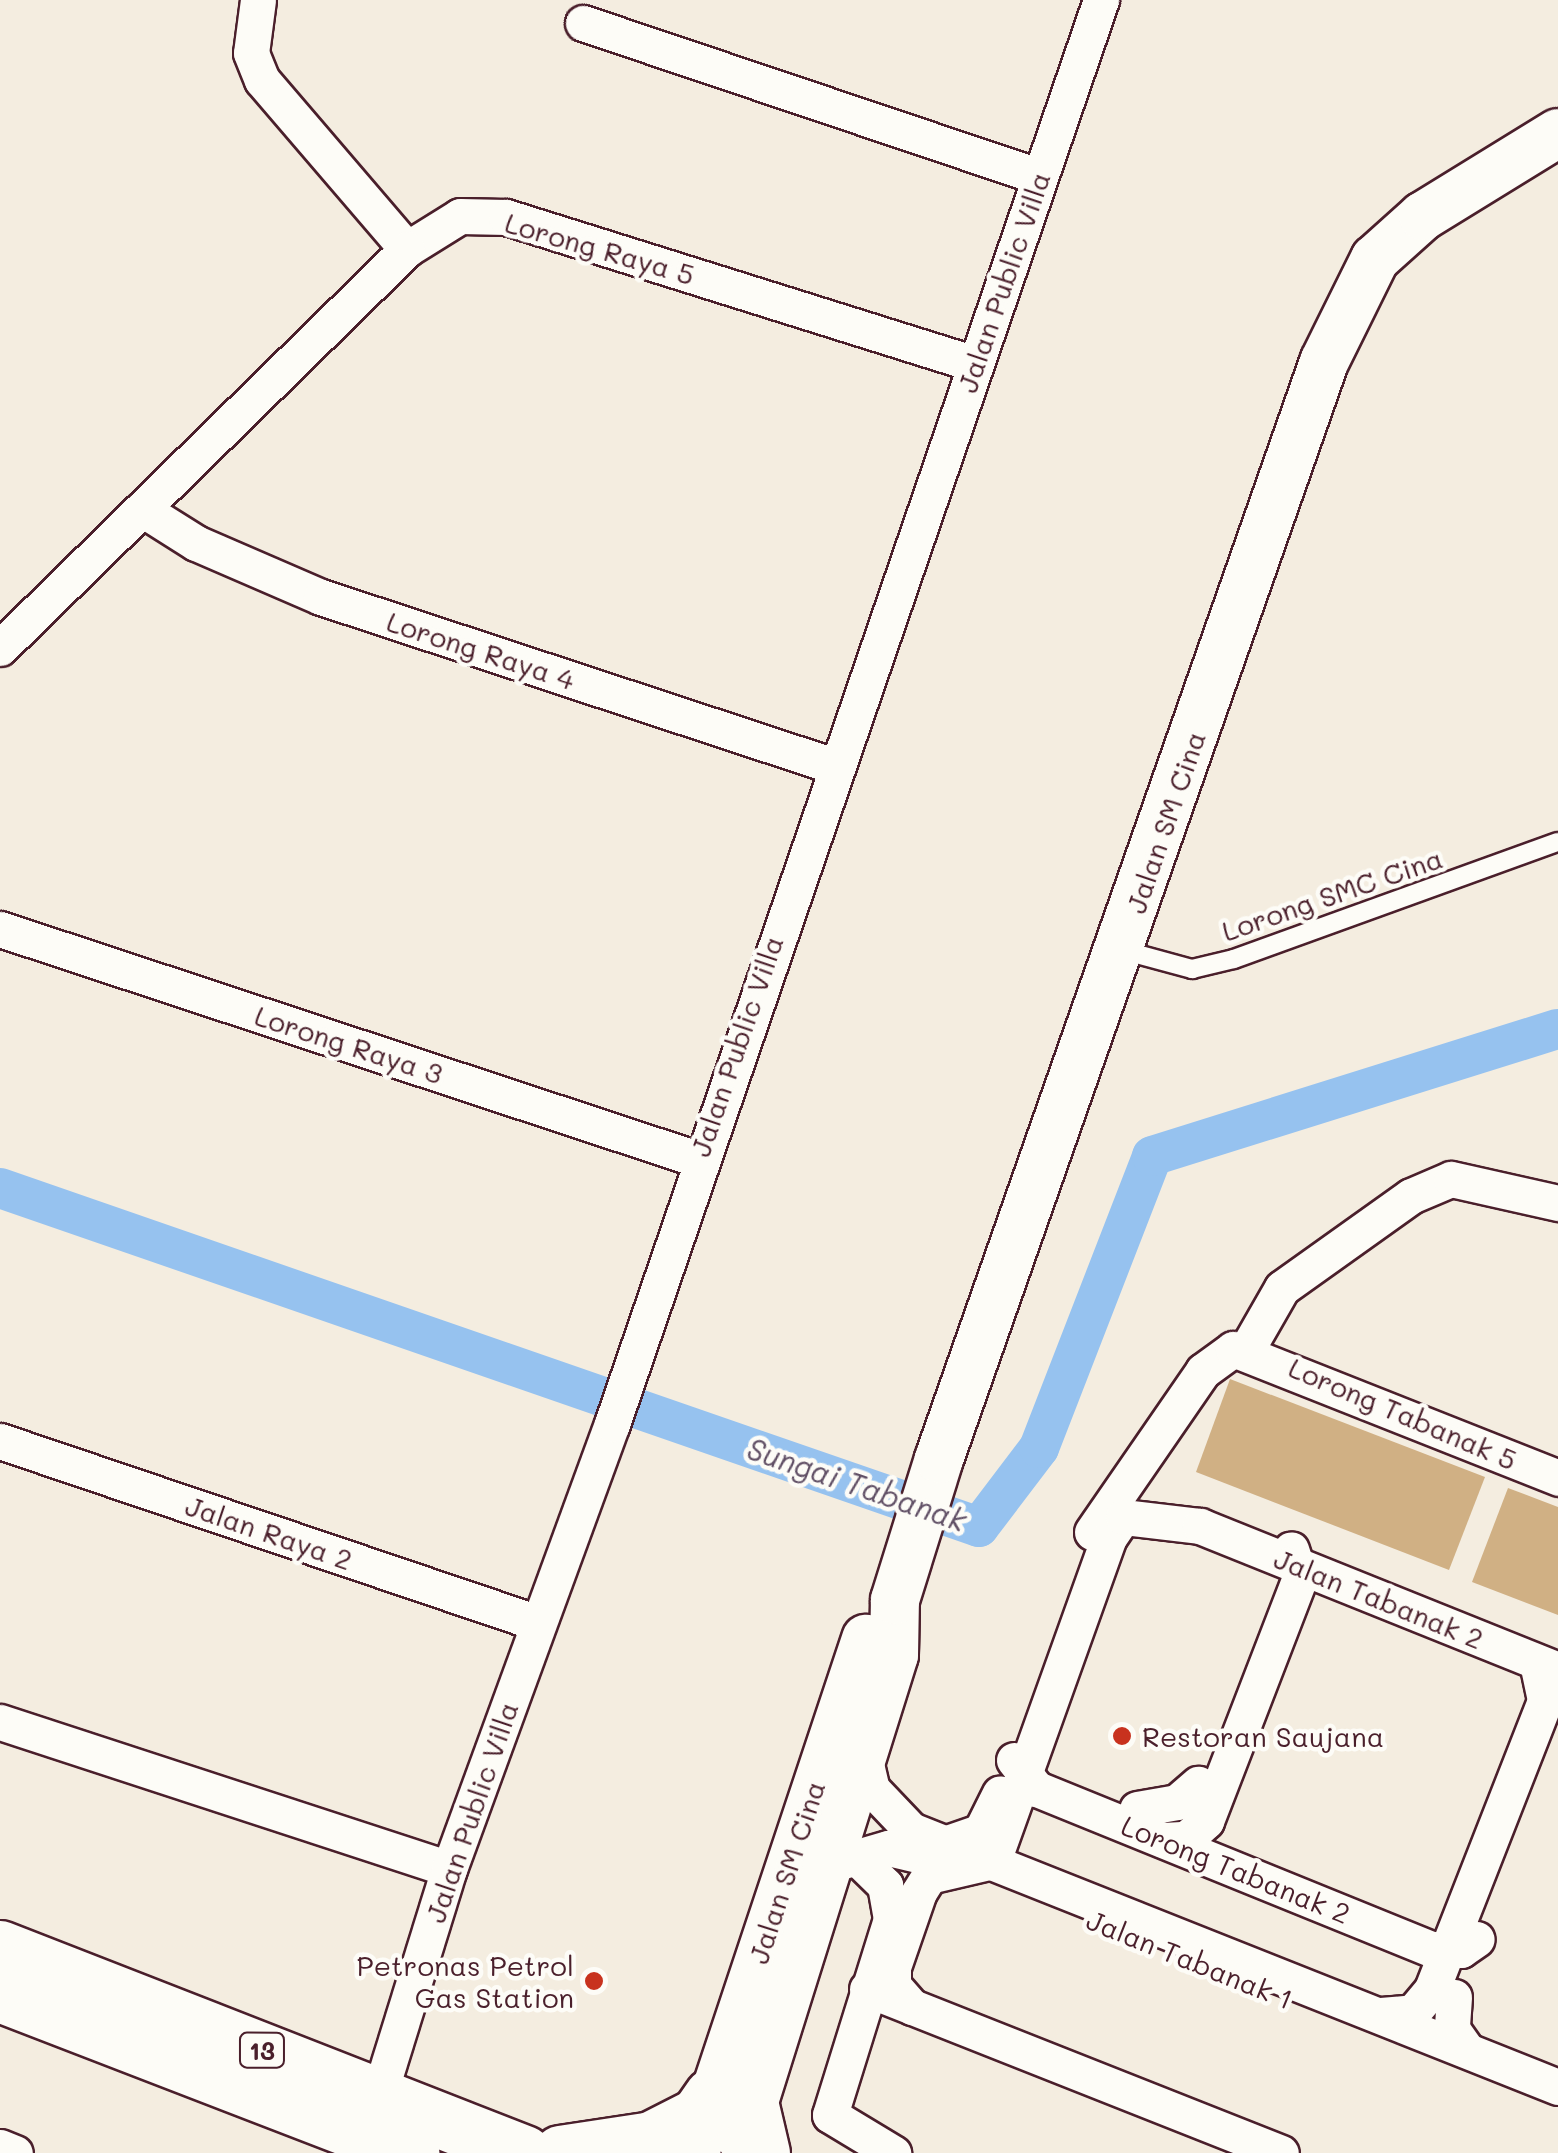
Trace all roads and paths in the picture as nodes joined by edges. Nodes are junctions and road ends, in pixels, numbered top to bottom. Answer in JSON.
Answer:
{"nodes":[{"id":1,"x":258,"y":0,"type":"edge"},
{"id":2,"x":1101,"y":0,"type":"edge"},
{"id":3,"x":583,"y":23,"type":"dead end"},
{"id":4,"x":1558,"y":133,"type":"edge"},
{"id":5,"x":1038,"y":176,"type":"junction"},
{"id":6,"x":406,"y":249,"type":"junction"},
{"id":7,"x":976,"y":364,"type":"junction"},
{"id":8,"x":142,"y":509,"type":"junction"},
{"id":9,"x":0,"y":648,"type":"edge"},
{"id":10,"x":832,"y":766,"type":"junction"},
{"id":11,"x":1558,"y":842,"type":"edge"},
{"id":12,"x":0,"y":929,"type":"edge"},
{"id":13,"x":1121,"y":950,"type":"junction"},
{"id":14,"x":698,"y":1159,"type":"junction"},
{"id":15,"x":1558,"y":1203,"type":"edge"},
{"id":16,"x":1247,"y":1349,"type":"junction"},
{"id":17,"x":0,"y":1441,"type":"edge"},
{"id":18,"x":1558,"y":1478,"type":"edge"},
{"id":19,"x":1115,"y":1498,"type":"junction"},
{"id":20,"x":1202,"y":1518,"type":"junction"},
{"id":21,"x":1292,"y":1555,"type":"junction"},
{"id":22,"x":900,"y":1583,"type":"junction"},
{"id":23,"x":1362,"y":1592,"type":"junction"},
{"id":24,"x":1275,"y":1610,"type":"junction"},
{"id":25,"x":538,"y":1623,"type":"junction"},
{"id":26,"x":1551,"y":1683,"type":"edge"},
{"id":27,"x":0,"y":1722,"type":"edge"},
{"id":28,"x":1039,"y":1732,"type":"junction"},
{"id":29,"x":863,"y":1750,"type":"junction"},
{"id":30,"x":1015,"y":1783,"type":"junction"},
{"id":31,"x":1068,"y":1790,"type":"junction"},
{"id":32,"x":1198,"y":1826,"type":"junction"},
{"id":33,"x":839,"y":1860,"type":"junction"},
{"id":34,"x":982,"y":1861,"type":"junction"},
{"id":35,"x":448,"y":1868,"type":"junction"},
{"id":36,"x":1465,"y":1905,"type":"junction"},
{"id":37,"x":1411,"y":1931,"type":"junction"},
{"id":38,"x":0,"y":1948,"type":"edge"},
{"id":39,"x":1454,"y":1963,"type":"junction"},
{"id":40,"x":866,"y":1989,"type":"junction"},
{"id":41,"x":0,"y":1994,"type":"edge"},
{"id":42,"x":912,"y":2007,"type":"junction"},
{"id":43,"x":1382,"y":2016,"type":"junction"},
{"id":44,"x":1430,"y":2045,"type":"junction"},
{"id":45,"x":380,"y":2096,"type":"junction"},
{"id":46,"x":1556,"y":2096,"type":"edge"},
{"id":47,"x":741,"y":2127,"type":"edge"},
{"id":48,"x":0,"y":2147,"type":"edge"},
{"id":49,"x":15,"y":2153,"type":"edge"},
{"id":50,"x":411,"y":2153,"type":"edge"},
{"id":51,"x":524,"y":2153,"type":"edge"},
{"id":52,"x":560,"y":2153,"type":"edge"},
{"id":53,"x":695,"y":2153,"type":"edge"},
{"id":54,"x":893,"y":2153,"type":"edge"},
{"id":55,"x":1281,"y":2153,"type":"edge"}],
"edges":[{"from":1,"to":6,"type":"street"},
{"from":2,"to":5,"type":"street","name":"Jalan Public Villa"},
{"from":3,"to":5,"type":"street"},
{"from":4,"to":13,"type":"street","name":"Jalan SM Cina"},
{"from":5,"to":7,"type":"street","name":"Jalan Public Villa"},
{"from":6,"to":7,"type":"street","name":"Lorong Raya 5"},
{"from":6,"to":8,"type":"street"},
{"from":7,"to":10,"type":"street","name":"Jalan Public Villa"},
{"from":8,"to":9,"type":"street"},
{"from":8,"to":10,"type":"street","name":"Lorong Raya 4"},
{"from":10,"to":14,"type":"street","name":"Jalan Public Villa"},
{"from":11,"to":13,"type":"lane","name":"Lorong SMC Cina"},
{"from":12,"to":14,"type":"street","name":"Lorong Raya 3"},
{"from":13,"to":22,"type":"street","name":"Jalan SM Cina"},
{"from":14,"to":25,"type":"street","name":"Jalan Public Villa"},
{"from":15,"to":16,"type":"street"},
{"from":16,"to":18,"type":"street","name":"Lorong Tabanak 5"},
{"from":16,"to":19,"type":"street"},
{"from":17,"to":25,"type":"street","name":"Jalan Raya 2"},
{"from":19,"to":20,"type":"street"},
{"from":19,"to":30,"type":"street"},
{"from":20,"to":21,"type":"street","name":"Jalan Tabanak 2"},
{"from":20,"to":28,"type":"street"},
{"from":21,"to":23,"type":"street","name":"Jalan Tabanak 2"},
{"from":21,"to":24,"type":"street"},
{"from":21,"to":26,"type":"street","name":"Jalan Tabanak 2"},
{"from":22,"to":29,"type":"street","name":"Jalan SM Cina"},
{"from":22,"to":47,"type":"street","name":"Jalan SM Cina"},
{"from":23,"to":24,"type":"street"},
{"from":23,"to":26,"type":"street","name":"Jalan Tabanak 2"},
{"from":24,"to":32,"type":"street"},
{"from":25,"to":35,"type":"street","name":"Jalan Public Villa"},
{"from":26,"to":36,"type":"street"},
{"from":26,"to":39,"type":"street"},
{"from":27,"to":35,"type":"street"},
{"from":28,"to":30,"type":"street"},
{"from":28,"to":31,"type":"street"},
{"from":29,"to":33,"type":"street","name":"Jalan SM Cina"},
{"from":29,"to":34,"type":"street"},
{"from":30,"to":31,"type":"street"},
{"from":30,"to":34,"type":"street"},
{"from":30,"to":34,"type":"street"},
{"from":31,"to":32,"type":"street","name":"Lorong Tabanak 2"},
{"from":31,"to":32,"type":"street","name":"Lorong Tabanak 2"},
{"from":32,"to":37,"type":"street","name":"Lorong Tabanak 2"},
{"from":33,"to":34,"type":"street","name":"Jalan Tabanak 1"},
{"from":33,"to":40,"type":"street"},
{"from":33,"to":47,"type":"street","name":"Jalan SM Cina"},
{"from":34,"to":42,"type":"street"},
{"from":34,"to":43,"type":"street","name":"Jalan Tabanak 1"},
{"from":34,"to":44,"type":"street","name":"Jalan Tabanak 1"},
{"from":35,"to":45,"type":"street","name":"Jalan Public Villa"},
{"from":36,"to":37,"type":"street"},
{"from":36,"to":39,"type":"street"},
{"from":37,"to":39,"type":"street","name":"Lorong Tabanak 2"},
{"from":37,"to":39,"type":"street"},
{"from":38,"to":45,"type":"highway","number":"13"},
{"from":39,"to":43,"type":"street"},
{"from":39,"to":44,"type":"street"},
{"from":39,"to":44,"type":"street"},
{"from":40,"to":42,"type":"street"},
{"from":40,"to":54,"type":"street"},
{"from":41,"to":50,"type":"highway","number":"13"},
{"from":42,"to":55,"type":"street"},
{"from":43,"to":44,"type":"street","name":"Jalan Tabanak 1"},
{"from":44,"to":46,"type":"street","name":"Jalan Tabanak 1"},
{"from":45,"to":51,"type":"highway","number":"13"},
{"from":47,"to":52,"type":"highway"},
{"from":47,"to":53,"type":"street","name":"Jalan SM Cina"},
{"from":48,"to":49,"type":"street"}]}
